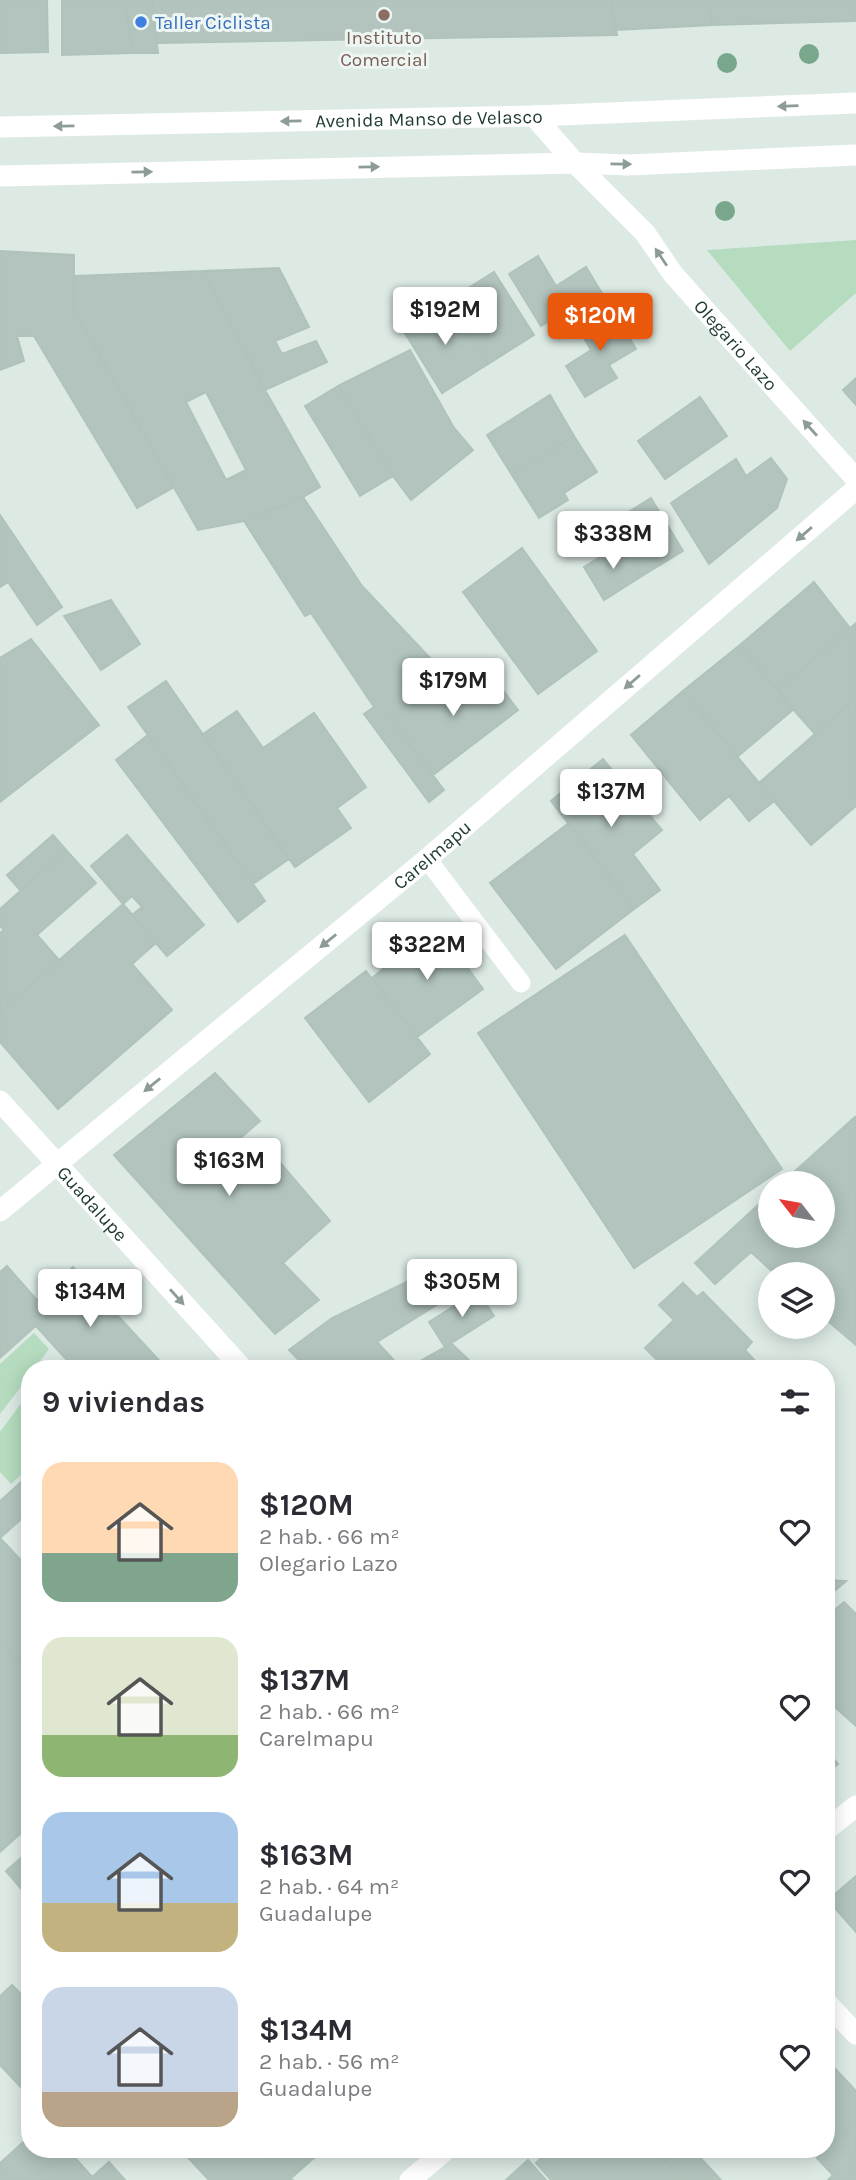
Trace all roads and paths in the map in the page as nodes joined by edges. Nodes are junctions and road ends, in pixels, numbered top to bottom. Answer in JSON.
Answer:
{"nodes":[{"id":1,"x":856,"y":103,"type":"edge"},
{"id":2,"x":534,"y":116,"type":"junction"},
{"id":3,"x":0,"y":127,"type":"edge"},
{"id":4,"x":856,"y":155,"type":"edge"},
{"id":5,"x":575,"y":163,"type":"junction"},
{"id":6,"x":0,"y":176,"type":"edge"},
{"id":7,"x":856,"y":479,"type":"edge"},
{"id":8,"x":856,"y":489,"type":"edge"},
{"id":9,"x":427,"y":859,"type":"junction"},
{"id":10,"x":521,"y":984,"type":"dead end"},
{"id":11,"x":0,"y":1101,"type":"edge"},
{"id":12,"x":56,"y":1164,"type":"junction"},
{"id":13,"x":0,"y":1211,"type":"edge"},
{"id":14,"x":235,"y":1360,"type":"edge"},
{"id":15,"x":856,"y":1806,"type":"edge"},
{"id":16,"x":835,"y":1823,"type":"edge"},
{"id":17,"x":835,"y":2012,"type":"edge"},
{"id":18,"x":856,"y":2034,"type":"edge"},
{"id":19,"x":421,"y":2158,"type":"edge"},
{"id":20,"x":410,"y":2180,"type":"edge"}],
"edges":[{"from":1,"to":2,"type":"street","name":"Avenida Manso de Velasco","one_way":true},
{"from":2,"to":3,"type":"street","name":"Avenida Manso de Velasco","one_way":true},
{"from":2,"to":5,"type":"street","name":"Olegario Lazo"},
{"from":5,"to":4,"type":"street","one_way":true},
{"from":6,"to":5,"type":"street","one_way":true},
{"from":7,"to":5,"type":"street","name":"Olegario Lazo","one_way":true},
{"from":8,"to":9,"type":"street","name":"Carelmapu","one_way":true},
{"from":9,"to":10,"type":"lane"},
{"from":9,"to":12,"type":"street","name":"Carelmapu","one_way":true},
{"from":11,"to":12,"type":"street","name":"Guadalupe"},
{"from":12,"to":13,"type":"street","name":"Carelmapu"},
{"from":12,"to":14,"type":"street","name":"Guadalupe","one_way":true},
{"from":15,"to":16,"type":"street"},
{"from":17,"to":18,"type":"street"},
{"from":19,"to":20,"type":"street"}]}
